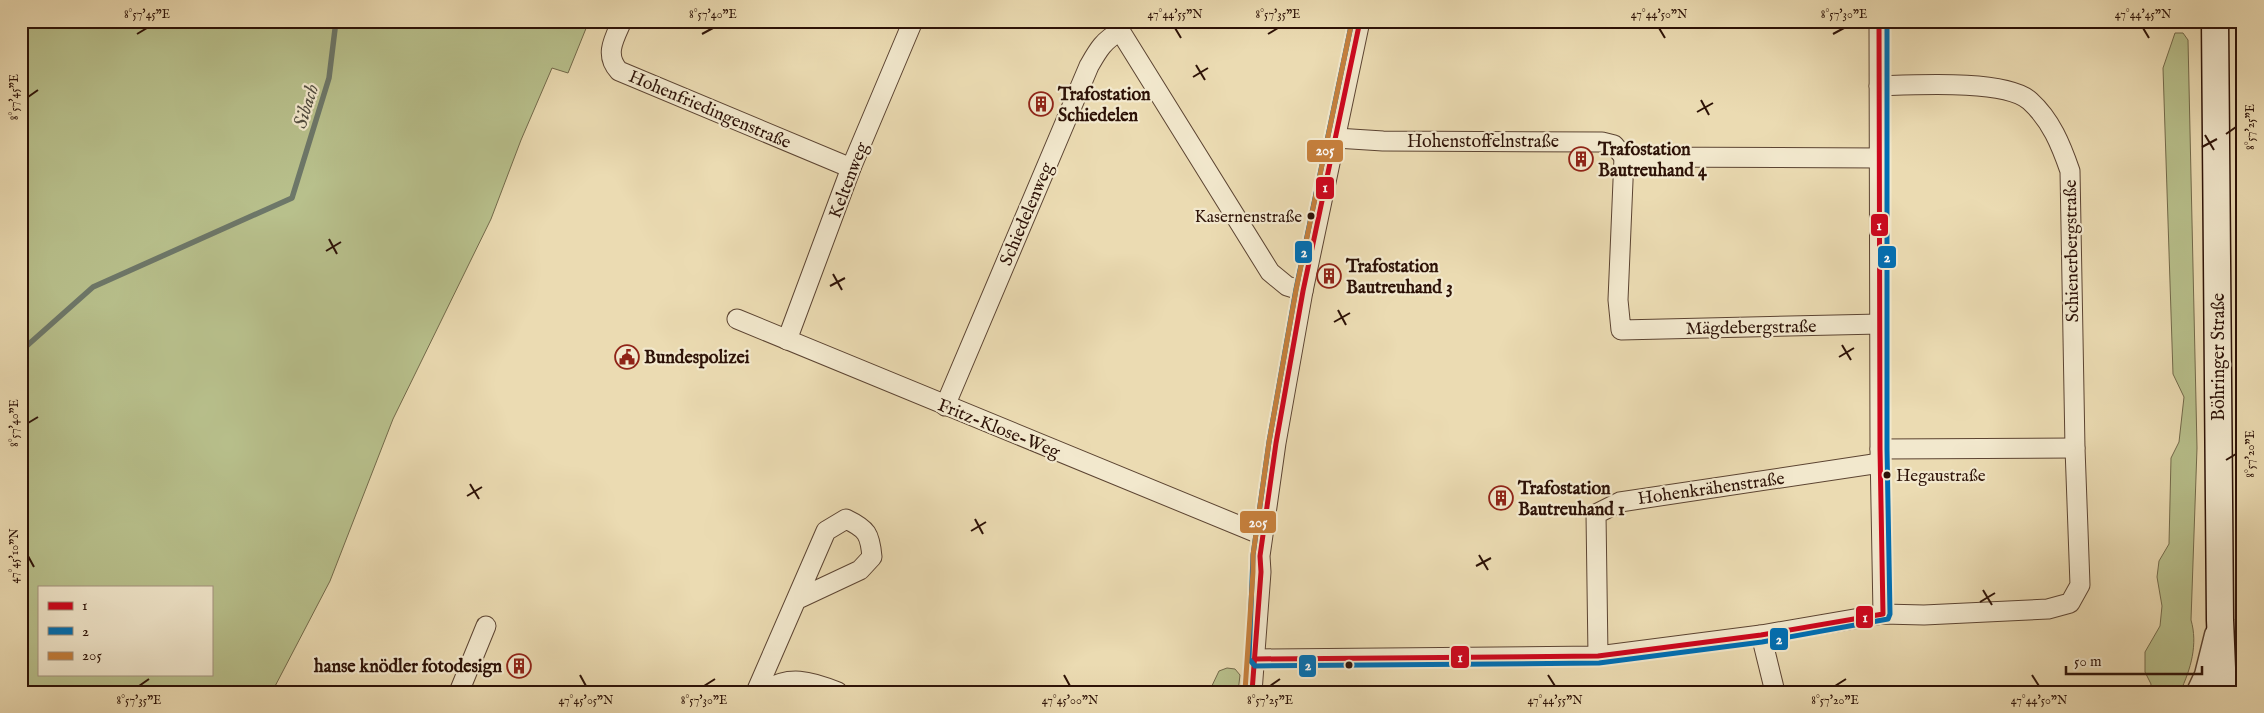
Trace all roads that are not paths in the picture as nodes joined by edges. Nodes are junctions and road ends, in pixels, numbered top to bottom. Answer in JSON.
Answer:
{"nodes":[{"id":1,"x":622,"y":21,"type":"edge"},
{"id":2,"x":913,"y":21,"type":"edge"},
{"id":3,"x":1360,"y":21,"type":"edge"},
{"id":4,"x":1879,"y":21,"type":"edge"},
{"id":5,"x":2215,"y":21,"type":"edge"},
{"id":6,"x":1117,"y":26,"type":"edge"},
{"id":7,"x":1879,"y":86,"type":"junction"},
{"id":8,"x":1336,"y":138,"type":"junction"},
{"id":9,"x":1624,"y":157,"type":"junction"},
{"id":10,"x":1880,"y":158,"type":"junction"},
{"id":11,"x":851,"y":168,"type":"junction"},
{"id":12,"x":1303,"y":291,"type":"junction"},
{"id":13,"x":737,"y":319,"type":"dead end"},
{"id":14,"x":1880,"y":324,"type":"junction"},
{"id":15,"x":787,"y":340,"type":"junction"},
{"id":16,"x":945,"y":406,"type":"junction"},
{"id":17,"x":2075,"y":448,"type":"junction"},
{"id":18,"x":1880,"y":456,"type":"junction"},
{"id":19,"x":1262,"y":535,"type":"junction"},
{"id":20,"x":796,"y":600,"type":"junction"},
{"id":21,"x":1883,"y":614,"type":"junction"},
{"id":22,"x":2220,"y":620,"type":"junction"},
{"id":23,"x":486,"y":626,"type":"dead end"},
{"id":24,"x":1761,"y":635,"type":"junction"},
{"id":25,"x":1598,"y":656,"type":"junction"},
{"id":26,"x":1256,"y":659,"type":"junction"},
{"id":27,"x":459,"y":692,"type":"edge"},
{"id":28,"x":756,"y":692,"type":"edge"},
{"id":29,"x":763,"y":692,"type":"edge"},
{"id":30,"x":838,"y":692,"type":"edge"},
{"id":31,"x":1252,"y":692,"type":"edge"},
{"id":32,"x":1775,"y":692,"type":"edge"},
{"id":33,"x":2198,"y":692,"type":"edge"},
{"id":34,"x":2223,"y":692,"type":"edge"}],
"edges":[{"from":1,"to":11,"type":"street","name":"Hohenfriedingenstraße"},
{"from":2,"to":11,"type":"street","name":"Keltenweg"},
{"from":3,"to":8,"type":"street"},
{"from":4,"to":7,"type":"street"},
{"from":5,"to":22,"type":"main road","name":"Böhringer Straße"},
{"from":6,"to":12,"type":"street"},
{"from":6,"to":16,"type":"street","name":"Schiedelenweg"},
{"from":7,"to":10,"type":"street"},
{"from":7,"to":17,"type":"street","name":"Schienerbergstraße"},
{"from":8,"to":9,"type":"street","name":"Hohenstoffelnstraße"},
{"from":8,"to":12,"type":"street"},
{"from":9,"to":10,"type":"street"},
{"from":9,"to":14,"type":"street","name":"Mägdebergstraße"},
{"from":10,"to":14,"type":"street"},
{"from":11,"to":15,"type":"street","name":"Keltenweg"},
{"from":12,"to":19,"type":"street"},
{"from":13,"to":15,"type":"street","name":"Fritz-Klose-Weg"},
{"from":14,"to":18,"type":"street"},
{"from":15,"to":16,"type":"street","name":"Fritz-Klose-Weg"},
{"from":16,"to":19,"type":"street","name":"Fritz-Klose-Weg"},
{"from":17,"to":18,"type":"street"},
{"from":17,"to":21,"type":"street","name":"Schienerbergstraße"},
{"from":18,"to":21,"type":"street"},
{"from":18,"to":25,"type":"street","name":"Hohenkrähenstraße"},
{"from":19,"to":26,"type":"street"},
{"from":20,"to":20,"type":"street"},
{"from":20,"to":28,"type":"street"},
{"from":21,"to":24,"type":"street"},
{"from":22,"to":33,"type":"street"},
{"from":22,"to":34,"type":"main road","name":"Böhringer Straße"},
{"from":23,"to":27,"type":"street"},
{"from":24,"to":25,"type":"street"},
{"from":24,"to":32,"type":"street"},
{"from":25,"to":26,"type":"street"},
{"from":26,"to":31,"type":"street"},
{"from":29,"to":30,"type":"street"}]}
